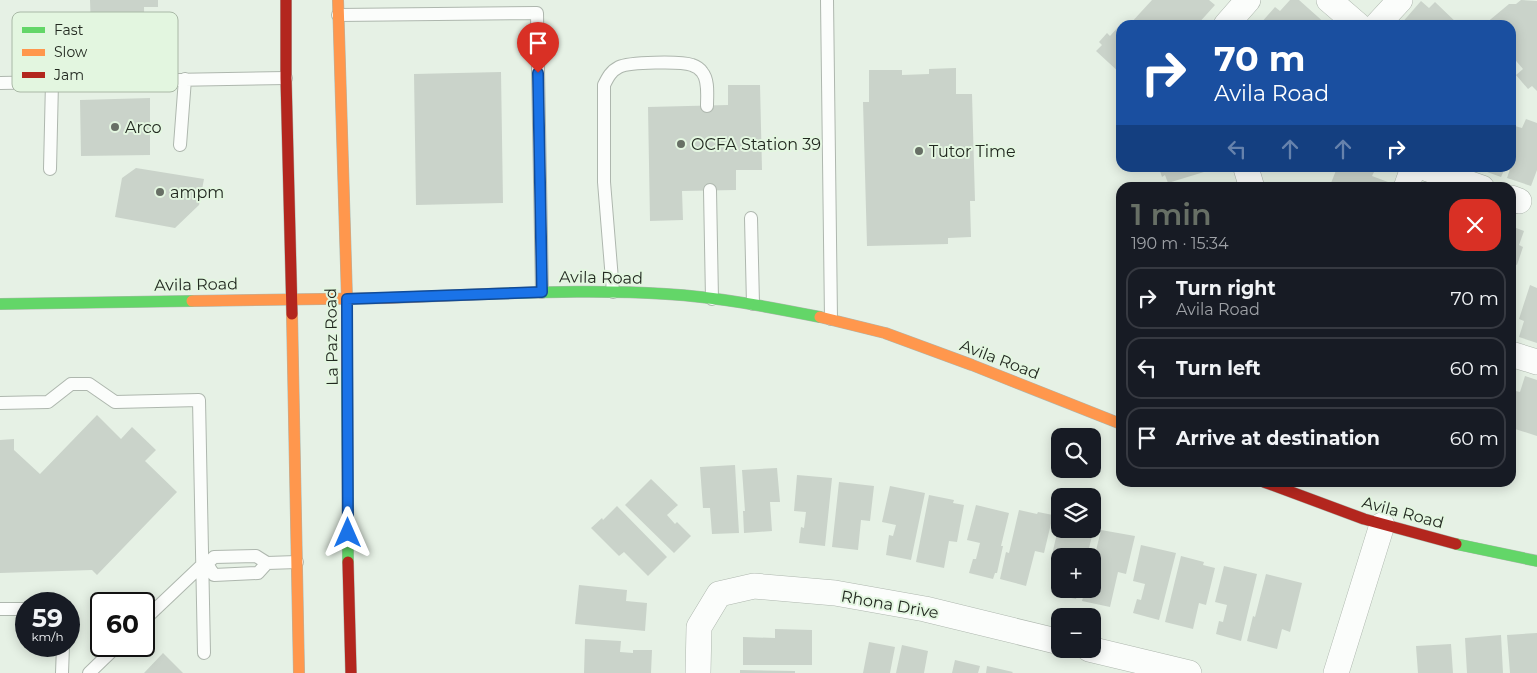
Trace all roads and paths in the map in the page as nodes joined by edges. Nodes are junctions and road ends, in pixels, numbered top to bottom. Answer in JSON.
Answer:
{"nodes":[{"id":1,"x":286,"y":0,"type":"edge"},
{"id":2,"x":338,"y":0,"type":"edge"},
{"id":3,"x":827,"y":0,"type":"edge"},
{"id":4,"x":1248,"y":0,"type":"edge"},
{"id":5,"x":1329,"y":0,"type":"edge"},
{"id":6,"x":1400,"y":0,"type":"edge"},
{"id":7,"x":338,"y":15,"type":"junction"},
{"id":8,"x":1230,"y":20,"type":"edge"},
{"id":9,"x":1352,"y":20,"type":"edge"},
{"id":10,"x":1382,"y":20,"type":"edge"},
{"id":11,"x":286,"y":78,"type":"junction"},
{"id":12,"x":178,"y":80,"type":"edge"},
{"id":13,"x":185,"y":80,"type":"junction"},
{"id":14,"x":52,"y":92,"type":"edge"},
{"id":15,"x":707,"y":106,"type":"dead end"},
{"id":16,"x":180,"y":144,"type":"dead end"},
{"id":17,"x":50,"y":169,"type":"dead end"},
{"id":18,"x":1435,"y":172,"type":"edge"},
{"id":19,"x":1461,"y":182,"type":"edge"},
{"id":20,"x":710,"y":190,"type":"dead end"},
{"id":21,"x":751,"y":218,"type":"dead end"},
{"id":22,"x":542,"y":292,"type":"junction"},
{"id":23,"x":613,"y":292,"type":"junction"},
{"id":24,"x":347,"y":299,"type":"junction"},
{"id":25,"x":712,"y":299,"type":"junction"},
{"id":26,"x":292,"y":300,"type":"junction"},
{"id":27,"x":0,"y":304,"type":"edge"},
{"id":28,"x":753,"y":304,"type":"junction"},
{"id":29,"x":831,"y":319,"type":"junction"},
{"id":30,"x":1516,"y":356,"type":"edge"},
{"id":31,"x":1537,"y":362,"type":"edge"},
{"id":32,"x":0,"y":403,"type":"edge"},
{"id":33,"x":1116,"y":422,"type":"edge"},
{"id":34,"x":1276,"y":487,"type":"edge"},
{"id":35,"x":1382,"y":525,"type":"junction"},
{"id":36,"x":1537,"y":561,"type":"edge"},
{"id":37,"x":297,"y":562,"type":"junction"},
{"id":38,"x":267,"y":563,"type":"junction"},
{"id":39,"x":205,"y":564,"type":"junction"},
{"id":40,"x":0,"y":609,"type":"edge"},
{"id":41,"x":15,"y":609,"type":"edge"},
{"id":42,"x":155,"y":610,"type":"edge"},
{"id":43,"x":1051,"y":640,"type":"edge"},
{"id":44,"x":1101,"y":652,"type":"edge"},
{"id":45,"x":204,"y":653,"type":"dead end"},
{"id":46,"x":62,"y":657,"type":"edge"},
{"id":47,"x":106,"y":657,"type":"edge"},
{"id":48,"x":62,"y":673,"type":"edge"},
{"id":49,"x":89,"y":673,"type":"edge"},
{"id":50,"x":299,"y":673,"type":"edge"},
{"id":51,"x":351,"y":673,"type":"edge"},
{"id":52,"x":698,"y":673,"type":"edge"},
{"id":53,"x":1189,"y":673,"type":"edge"},
{"id":54,"x":1336,"y":673,"type":"edge"}],
"edges":[{"from":1,"to":11,"type":"main road"},
{"from":2,"to":7,"type":"main road","name":"La Paz Road"},
{"from":3,"to":29,"type":"lane"},
{"from":4,"to":8,"type":"street"},
{"from":5,"to":9,"type":"street"},
{"from":6,"to":10,"type":"street"},
{"from":7,"to":22,"type":"lane"},
{"from":7,"to":24,"type":"main road","name":"La Paz Road"},
{"from":11,"to":13,"type":"lane"},
{"from":11,"to":26,"type":"main road"},
{"from":12,"to":13,"type":"lane"},
{"from":13,"to":16,"type":"lane"},
{"from":14,"to":17,"type":"lane"},
{"from":15,"to":23,"type":"lane"},
{"from":18,"to":19,"type":"street"},
{"from":20,"to":25,"type":"lane"},
{"from":21,"to":28,"type":"lane"},
{"from":22,"to":23,"type":"main road","name":"Avila Road"},
{"from":22,"to":24,"type":"main road","name":"Avila Road"},
{"from":23,"to":25,"type":"main road","name":"Avila Road"},
{"from":24,"to":26,"type":"main road","name":"Avila Road"},
{"from":24,"to":51,"type":"main road","name":"La Paz Road"},
{"from":25,"to":28,"type":"main road","name":"Avila Road"},
{"from":26,"to":27,"type":"main road","name":"Avila Road"},
{"from":26,"to":37,"type":"main road"},
{"from":28,"to":29,"type":"main road","name":"Avila Road"},
{"from":29,"to":33,"type":"main road","name":"Avila Road"},
{"from":30,"to":31,"type":"street"},
{"from":32,"to":39,"type":"lane"},
{"from":34,"to":35,"type":"main road","name":"Avila Road"},
{"from":35,"to":36,"type":"main road","name":"Avila Road"},
{"from":35,"to":54,"type":"street"},
{"from":37,"to":38,"type":"lane"},
{"from":37,"to":50,"type":"main road"},
{"from":38,"to":39,"type":"lane"},
{"from":38,"to":39,"type":"lane"},
{"from":39,"to":42,"type":"lane"},
{"from":39,"to":45,"type":"lane"},
{"from":40,"to":41,"type":"lane"},
{"from":43,"to":52,"type":"street","name":"Rhona Drive"},
{"from":44,"to":53,"type":"street"},
{"from":46,"to":48,"type":"lane"},
{"from":47,"to":49,"type":"lane"}]}
